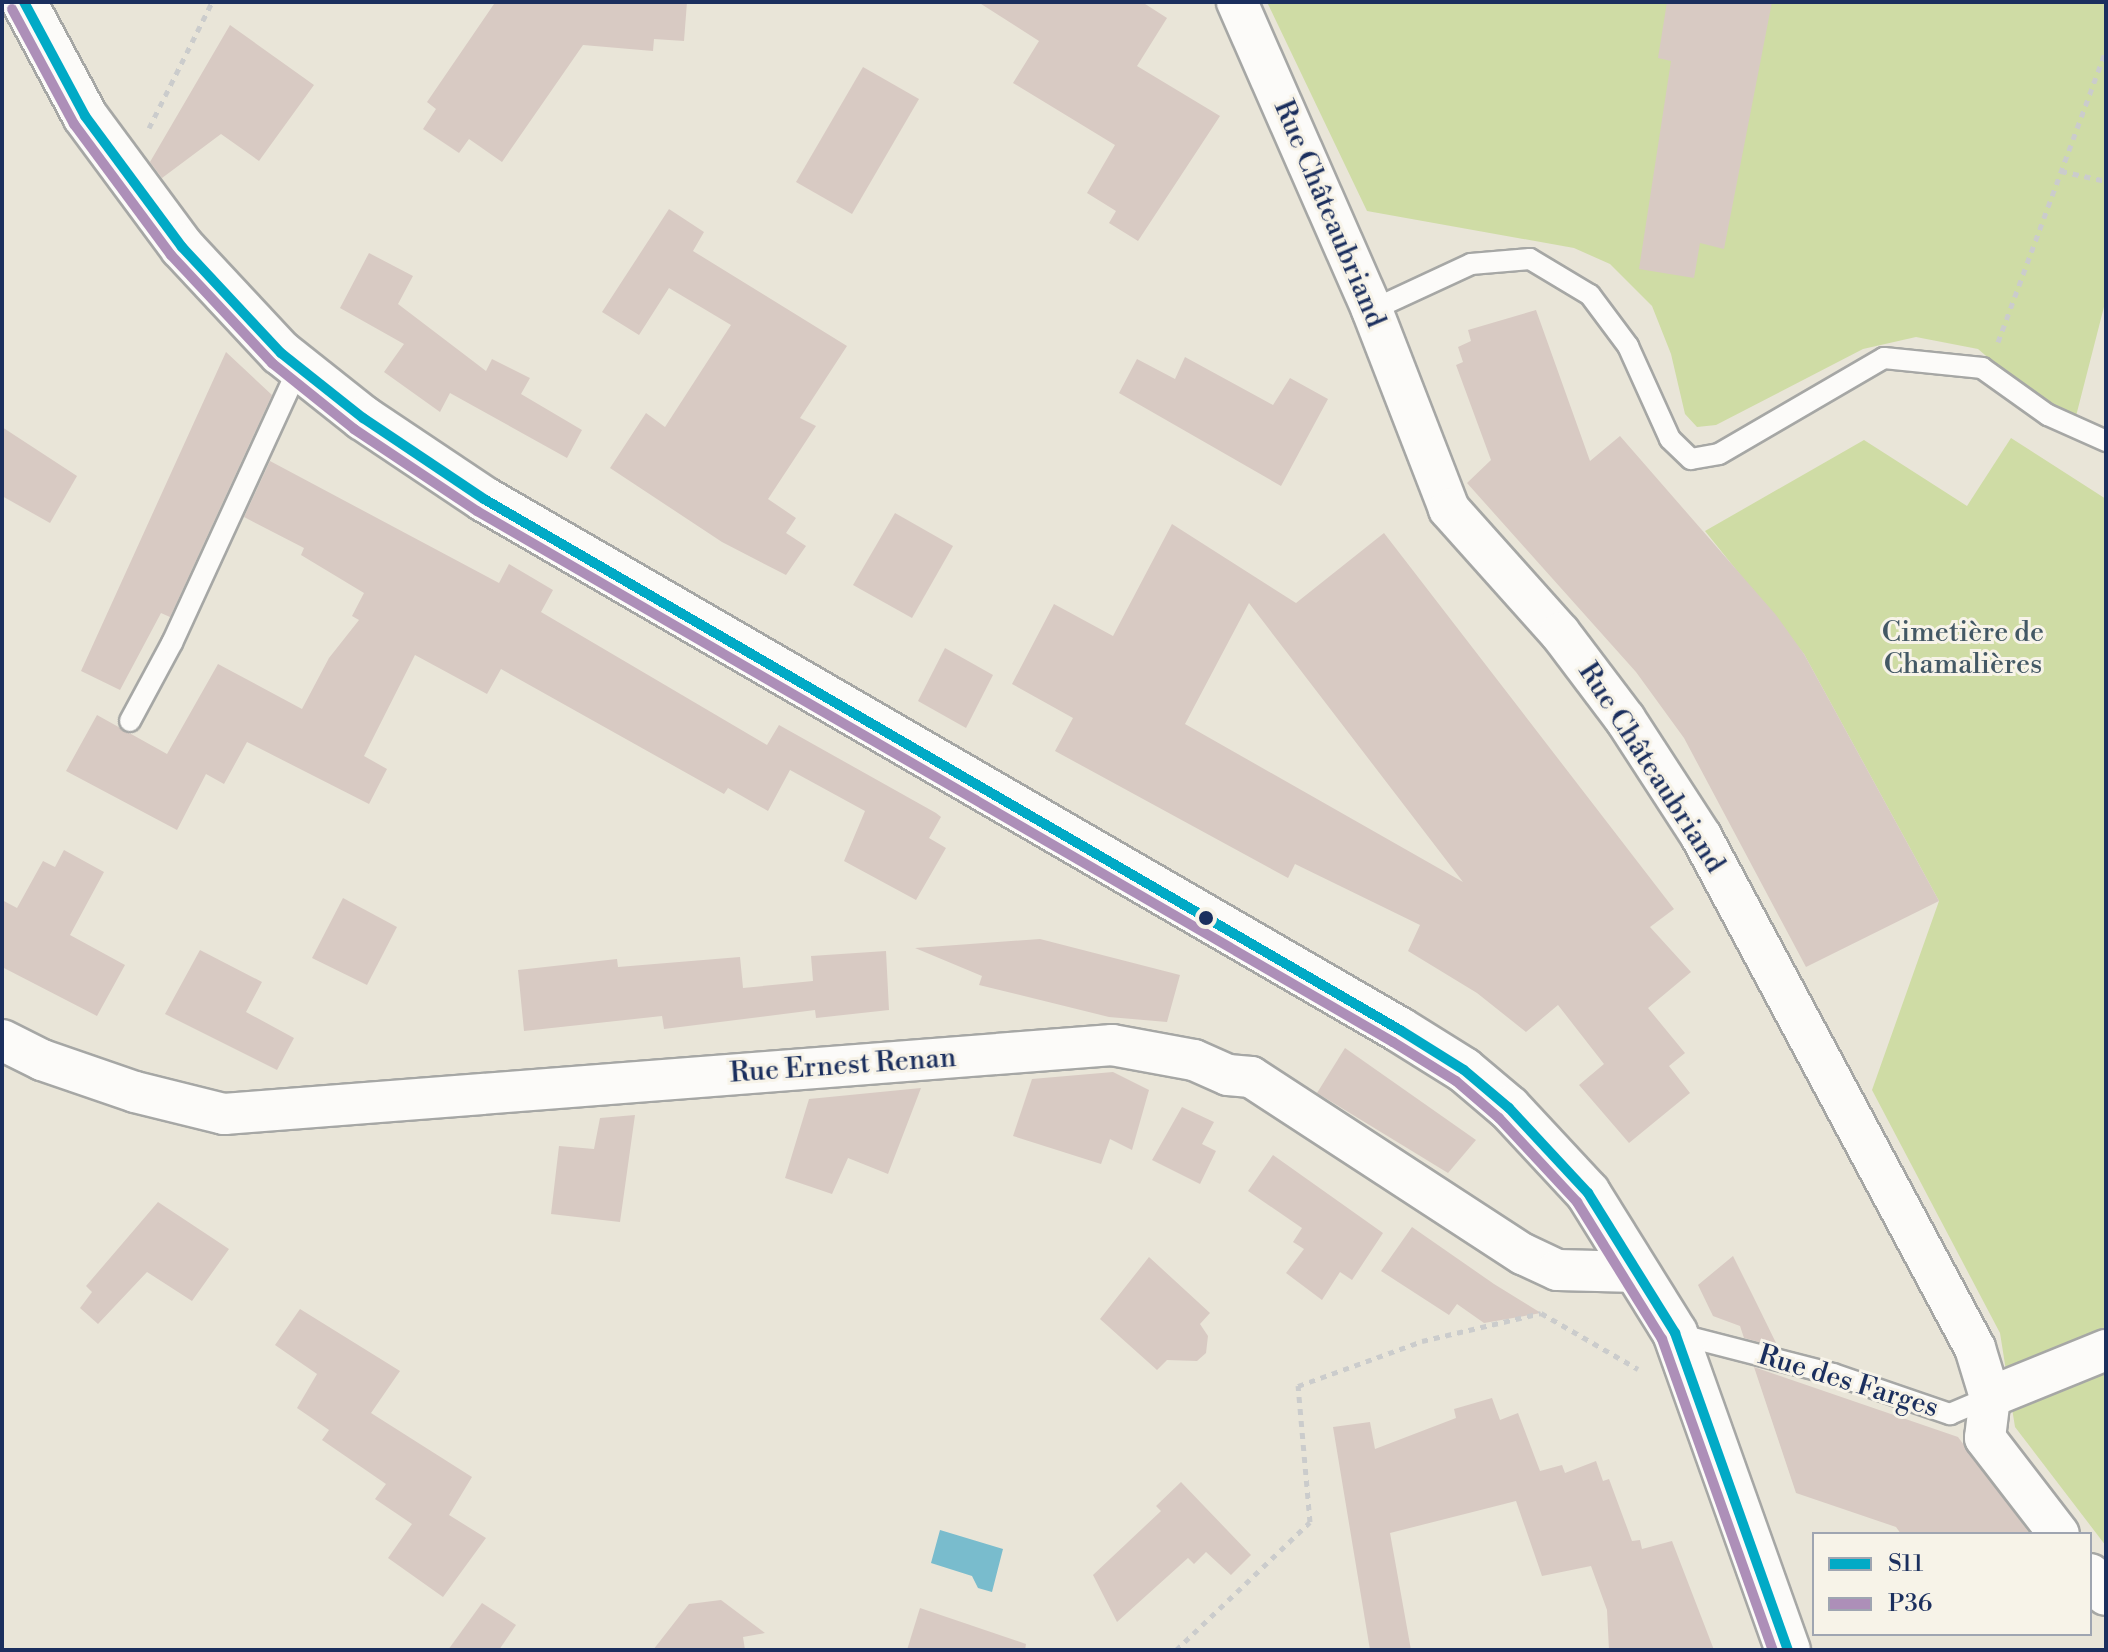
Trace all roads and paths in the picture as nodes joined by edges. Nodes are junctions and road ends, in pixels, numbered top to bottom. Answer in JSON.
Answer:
{"nodes":[{"id":1,"x":24,"y":2,"type":"edge"},
{"id":2,"x":212,"y":2,"type":"edge"},
{"id":3,"x":1237,"y":2,"type":"edge"},
{"id":4,"x":2106,"y":50,"type":"edge"},
{"id":5,"x":2061,"y":171,"type":"junction"},
{"id":6,"x":126,"y":175,"type":"junction"},
{"id":7,"x":2106,"y":181,"type":"edge"},
{"id":8,"x":1372,"y":310,"type":"junction"},
{"id":9,"x":1999,"y":339,"type":"dead end"},
{"id":10,"x":299,"y":367,"type":"junction"},
{"id":11,"x":2106,"y":441,"type":"edge"},
{"id":12,"x":130,"y":721,"type":"dead end"},
{"id":13,"x":2,"y":1040,"type":"edge"},
{"id":14,"x":1637,"y":1272,"type":"junction"},
{"id":15,"x":1675,"y":1333,"type":"junction"},
{"id":16,"x":2106,"y":1350,"type":"edge"},
{"id":17,"x":1643,"y":1375,"type":"dead end"},
{"id":18,"x":1990,"y":1397,"type":"junction"},
{"id":19,"x":2057,"y":1532,"type":"edge"},
{"id":20,"x":2092,"y":1577,"type":"edge"},
{"id":21,"x":2106,"y":1595,"type":"edge"},
{"id":22,"x":1176,"y":1650,"type":"edge"},
{"id":23,"x":1788,"y":1650,"type":"edge"}],
"edges":[{"from":1,"to":6,"type":"main road"},
{"from":2,"to":6,"type":"path"},
{"from":3,"to":8,"type":"street","name":"Rue Châteaubriand"},
{"from":4,"to":5,"type":"path"},
{"from":5,"to":7,"type":"path"},
{"from":5,"to":9,"type":"path"},
{"from":6,"to":10,"type":"main road"},
{"from":8,"to":11,"type":"lane"},
{"from":8,"to":18,"type":"street","name":"Rue Châteaubriand"},
{"from":10,"to":12,"type":"lane"},
{"from":10,"to":14,"type":"main road"},
{"from":13,"to":14,"type":"street","name":"Rue Ernest Renan"},
{"from":14,"to":15,"type":"main road"},
{"from":15,"to":18,"type":"lane","name":"Rue des Farges"},
{"from":15,"to":23,"type":"main road"},
{"from":16,"to":18,"type":"street","name":"Rue des Farges"},
{"from":17,"to":22,"type":"path"},
{"from":18,"to":19,"type":"street","name":"Rue Châteaubriand"},
{"from":20,"to":21,"type":"street"}]}
